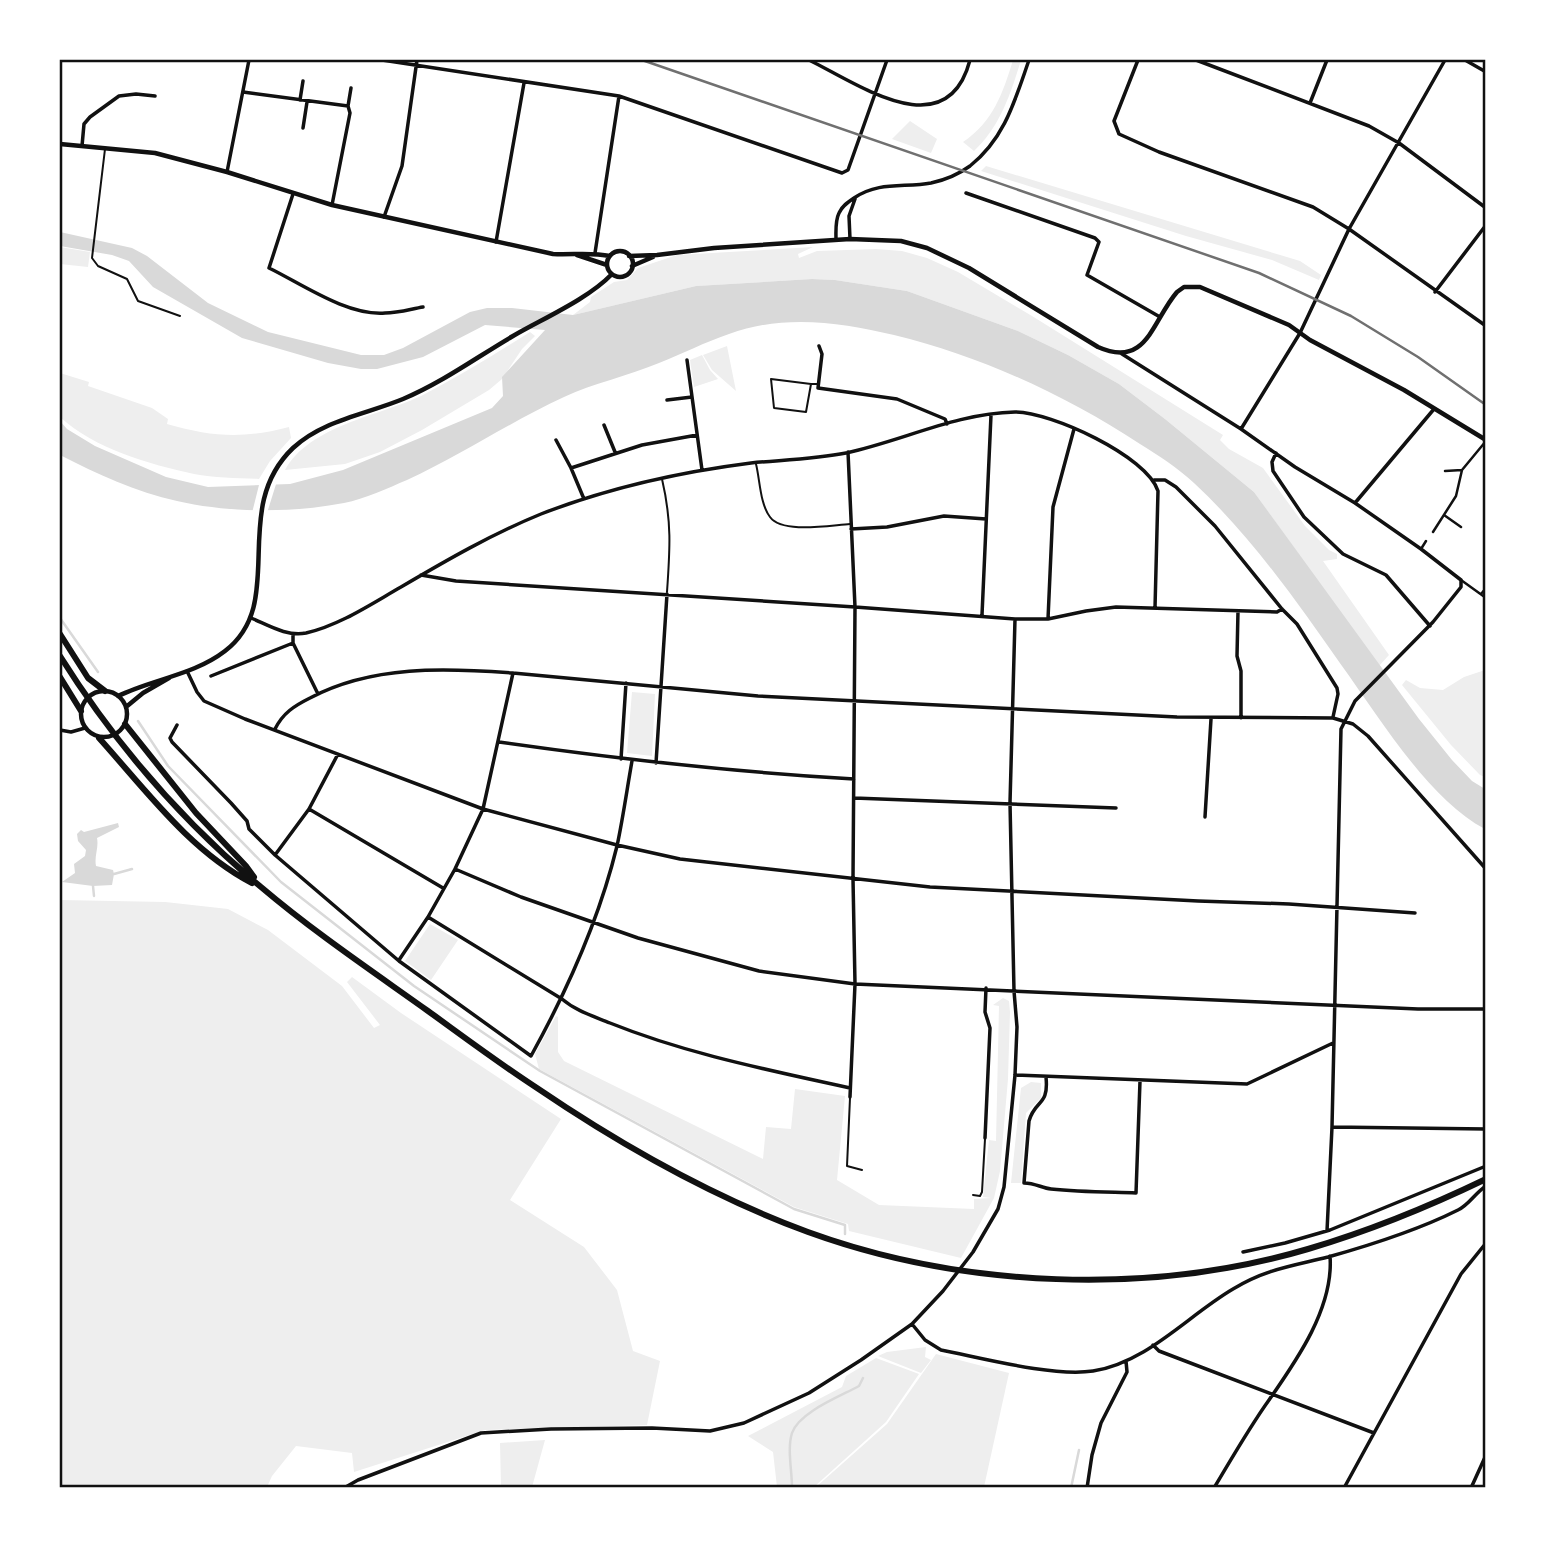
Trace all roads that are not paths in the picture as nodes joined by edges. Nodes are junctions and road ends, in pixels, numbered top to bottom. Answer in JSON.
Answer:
{"nodes":[{"id":1,"x":249,"y":60,"type":"edge"},
{"id":2,"x":382,"y":60,"type":"edge"},
{"id":3,"x":809,"y":60,"type":"edge"},
{"id":4,"x":887,"y":60,"type":"edge"},
{"id":5,"x":970,"y":60,"type":"edge"},
{"id":6,"x":1029,"y":60,"type":"edge"},
{"id":7,"x":1138,"y":60,"type":"edge"},
{"id":8,"x":1196,"y":60,"type":"edge"},
{"id":9,"x":1327,"y":60,"type":"edge"},
{"id":10,"x":1445,"y":60,"type":"edge"},
{"id":11,"x":1465,"y":60,"type":"edge"},
{"id":12,"x":416,"y":62,"type":"edge"},
{"id":13,"x":1486,"y":72,"type":"edge"},
{"id":14,"x":303,"y":81,"type":"dead end"},
{"id":15,"x":524,"y":83,"type":"junction"},
{"id":16,"x":351,"y":88,"type":"dead end"},
{"id":17,"x":243,"y":92,"type":"junction"},
{"id":18,"x":876,"y":93,"type":"junction"},
{"id":19,"x":155,"y":96,"type":"dead end"},
{"id":20,"x":619,"y":96,"type":"junction"},
{"id":21,"x":300,"y":100,"type":"junction"},
{"id":22,"x":307,"y":102,"type":"junction"},
{"id":23,"x":1310,"y":103,"type":"junction"},
{"id":24,"x":348,"y":106,"type":"junction"},
{"id":25,"x":303,"y":128,"type":"dead end"},
{"id":26,"x":1399,"y":143,"type":"junction"},
{"id":27,"x":60,"y":145,"type":"edge"},
{"id":28,"x":82,"y":146,"type":"junction"},
{"id":29,"x":105,"y":148,"type":"junction"},
{"id":30,"x":227,"y":172,"type":"junction"},
{"id":31,"x":966,"y":193,"type":"dead end"},
{"id":32,"x":293,"y":194,"type":"junction"},
{"id":33,"x":856,"y":197,"type":"junction"},
{"id":34,"x":332,"y":205,"type":"junction"},
{"id":35,"x":1486,"y":208,"type":"edge"},
{"id":36,"x":384,"y":217,"type":"junction"},
{"id":37,"x":1486,"y":225,"type":"edge"},
{"id":38,"x":1349,"y":229,"type":"junction"},
{"id":39,"x":850,"y":239,"type":"junction"},
{"id":40,"x":836,"y":240,"type":"junction"},
{"id":41,"x":496,"y":242,"type":"junction"},
{"id":42,"x":595,"y":253,"type":"junction"},
{"id":43,"x":576,"y":255,"type":"junction"},
{"id":44,"x":657,"y":255,"type":"junction"},
{"id":45,"x":610,"y":256,"type":"junction"},
{"id":46,"x":629,"y":256,"type":"junction"},
{"id":47,"x":607,"y":265,"type":"junction"},
{"id":48,"x":632,"y":266,"type":"junction"},
{"id":49,"x":612,"y":274,"type":"junction"},
{"id":50,"x":1435,"y":292,"type":"junction"},
{"id":51,"x":423,"y":307,"type":"dead end"},
{"id":52,"x":180,"y":316,"type":"dead end"},
{"id":53,"x":1160,"y":317,"type":"junction"},
{"id":54,"x":1486,"y":326,"type":"edge"},
{"id":55,"x":1300,"y":332,"type":"junction"},
{"id":56,"x":819,"y":346,"type":"dead end"},
{"id":57,"x":1122,"y":354,"type":"junction"},
{"id":58,"x":687,"y":360,"type":"dead end"},
{"id":59,"x":811,"y":384,"type":"junction"},
{"id":60,"x":818,"y":384,"type":"junction"},
{"id":61,"x":692,"y":397,"type":"junction"},
{"id":62,"x":667,"y":400,"type":"dead end"},
{"id":63,"x":1434,"y":409,"type":"junction"},
{"id":64,"x":991,"y":415,"type":"junction"},
{"id":65,"x":947,"y":424,"type":"junction"},
{"id":66,"x":604,"y":425,"type":"dead end"},
{"id":67,"x":1074,"y":429,"type":"junction"},
{"id":68,"x":1241,"y":429,"type":"junction"},
{"id":69,"x":697,"y":435,"type":"junction"},
{"id":70,"x":556,"y":440,"type":"dead end"},
{"id":71,"x":1486,"y":441,"type":"edge"},
{"id":72,"x":848,"y":452,"type":"junction"},
{"id":73,"x":615,"y":453,"type":"junction"},
{"id":74,"x":1276,"y":453,"type":"junction"},
{"id":75,"x":756,"y":463,"type":"junction"},
{"id":76,"x":571,"y":468,"type":"junction"},
{"id":77,"x":702,"y":470,"type":"junction"},
{"id":78,"x":1462,"y":470,"type":"junction"},
{"id":79,"x":1445,"y":471,"type":"dead end"},
{"id":80,"x":661,"y":478,"type":"junction"},
{"id":81,"x":1154,"y":480,"type":"junction"},
{"id":82,"x":584,"y":499,"type":"junction"},
{"id":83,"x":1355,"y":503,"type":"junction"},
{"id":84,"x":1444,"y":515,"type":"junction"},
{"id":85,"x":986,"y":519,"type":"junction"},
{"id":86,"x":851,"y":526,"type":"junction"},
{"id":87,"x":1461,"y":527,"type":"dead end"},
{"id":88,"x":1433,"y":532,"type":"dead end"},
{"id":89,"x":1426,"y":541,"type":"dead end"},
{"id":90,"x":1421,"y":549,"type":"junction"},
{"id":91,"x":421,"y":575,"type":"junction"},
{"id":92,"x":1461,"y":580,"type":"junction"},
{"id":93,"x":1486,"y":588,"type":"edge"},
{"id":94,"x":667,"y":594,"type":"junction"},
{"id":95,"x":1481,"y":594,"type":"junction"},
{"id":96,"x":1486,"y":598,"type":"edge"},
{"id":97,"x":855,"y":607,"type":"junction"},
{"id":98,"x":1155,"y":608,"type":"junction"},
{"id":99,"x":1282,"y":609,"type":"junction"},
{"id":100,"x":1238,"y":611,"type":"junction"},
{"id":101,"x":982,"y":616,"type":"junction"},
{"id":102,"x":251,"y":618,"type":"junction"},
{"id":103,"x":1015,"y":619,"type":"junction"},
{"id":104,"x":1048,"y":619,"type":"junction"},
{"id":105,"x":1430,"y":626,"type":"junction"},
{"id":106,"x":60,"y":634,"type":"edge"},
{"id":107,"x":293,"y":635,"type":"junction"},
{"id":108,"x":293,"y":643,"type":"junction"},
{"id":109,"x":60,"y":656,"type":"edge"},
{"id":110,"x":187,"y":671,"type":"junction"},
{"id":111,"x":513,"y":673,"type":"junction"},
{"id":112,"x":179,"y":674,"type":"junction"},
{"id":113,"x":211,"y":676,"type":"dead end"},
{"id":114,"x":60,"y":677,"type":"edge"},
{"id":115,"x":626,"y":683,"type":"junction"},
{"id":116,"x":661,"y":686,"type":"junction"},
{"id":117,"x":105,"y":691,"type":"junction"},
{"id":118,"x":318,"y":694,"type":"junction"},
{"id":119,"x":118,"y":695,"type":"junction"},
{"id":120,"x":854,"y":701,"type":"junction"},
{"id":121,"x":126,"y":707,"type":"junction"},
{"id":122,"x":81,"y":709,"type":"junction"},
{"id":123,"x":1012,"y":709,"type":"junction"},
{"id":124,"x":1241,"y":718,"type":"junction"},
{"id":125,"x":1333,"y":718,"type":"junction"},
{"id":126,"x":1211,"y":719,"type":"junction"},
{"id":127,"x":1343,"y":722,"type":"junction"},
{"id":128,"x":125,"y":724,"type":"junction"},
{"id":129,"x":177,"y":725,"type":"dead end"},
{"id":130,"x":85,"y":728,"type":"junction"},
{"id":131,"x":275,"y":729,"type":"junction"},
{"id":132,"x":60,"y":730,"type":"edge"},
{"id":133,"x":102,"y":738,"type":"junction"},
{"id":134,"x":499,"y":742,"type":"junction"},
{"id":135,"x":338,"y":754,"type":"junction"},
{"id":136,"x":621,"y":759,"type":"junction"},
{"id":137,"x":632,"y":761,"type":"junction"},
{"id":138,"x":656,"y":763,"type":"junction"},
{"id":139,"x":854,"y":779,"type":"junction"},
{"id":140,"x":853,"y":798,"type":"junction"},
{"id":141,"x":1010,"y":803,"type":"junction"},
{"id":142,"x":1116,"y":808,"type":"dead end"},
{"id":143,"x":309,"y":809,"type":"junction"},
{"id":144,"x":483,"y":809,"type":"junction"},
{"id":145,"x":1205,"y":817,"type":"dead end"},
{"id":146,"x":617,"y":845,"type":"junction"},
{"id":147,"x":275,"y":855,"type":"junction"},
{"id":148,"x":455,"y":869,"type":"junction"},
{"id":149,"x":1486,"y":869,"type":"edge"},
{"id":150,"x":853,"y":879,"type":"junction"},
{"id":151,"x":261,"y":887,"type":"junction"},
{"id":152,"x":443,"y":888,"type":"junction"},
{"id":153,"x":1012,"y":892,"type":"junction"},
{"id":154,"x":1337,"y":906,"type":"junction"},
{"id":155,"x":1415,"y":913,"type":"dead end"},
{"id":156,"x":428,"y":917,"type":"junction"},
{"id":157,"x":594,"y":922,"type":"junction"},
{"id":158,"x":399,"y":961,"type":"junction"},
{"id":159,"x":855,"y":984,"type":"junction"},
{"id":160,"x":986,"y":988,"type":"junction"},
{"id":161,"x":1014,"y":991,"type":"junction"},
{"id":162,"x":562,"y":999,"type":"junction"},
{"id":163,"x":1335,"y":1004,"type":"junction"},
{"id":164,"x":1486,"y":1009,"type":"edge"},
{"id":165,"x":1333,"y":1043,"type":"junction"},
{"id":166,"x":1016,"y":1075,"type":"junction"},
{"id":167,"x":1046,"y":1077,"type":"junction"},
{"id":168,"x":1140,"y":1081,"type":"junction"},
{"id":169,"x":850,"y":1088,"type":"junction"},
{"id":170,"x":850,"y":1097,"type":"joint"},
{"id":171,"x":1332,"y":1127,"type":"junction"},
{"id":172,"x":1486,"y":1129,"type":"edge"},
{"id":173,"x":985,"y":1138,"type":"joint"},
{"id":174,"x":1486,"y":1166,"type":"edge"},
{"id":175,"x":862,"y":1170,"type":"dead end"},
{"id":176,"x":1486,"y":1179,"type":"edge"},
{"id":177,"x":1486,"y":1186,"type":"edge"},
{"id":178,"x":973,"y":1195,"type":"dead end"},
{"id":179,"x":1326,"y":1231,"type":"junction"},
{"id":180,"x":1486,"y":1243,"type":"edge"},
{"id":181,"x":1242,"y":1252,"type":"dead end"},
{"id":182,"x":1330,"y":1256,"type":"junction"},
{"id":183,"x":912,"y":1324,"type":"junction"},
{"id":184,"x":1153,"y":1345,"type":"junction"},
{"id":185,"x":1126,"y":1361,"type":"junction"},
{"id":186,"x":1273,"y":1394,"type":"junction"},
{"id":187,"x":1374,"y":1433,"type":"junction"},
{"id":188,"x":1486,"y":1455,"type":"edge"},
{"id":189,"x":344,"y":1488,"type":"edge"},
{"id":190,"x":1087,"y":1488,"type":"edge"},
{"id":191,"x":1214,"y":1488,"type":"edge"},
{"id":192,"x":1345,"y":1488,"type":"edge"},
{"id":193,"x":1471,"y":1488,"type":"edge"}],
"edges":[{"from":1,"to":17,"type":"street"},
{"from":2,"to":12,"type":"street"},
{"from":3,"to":18,"type":"street"},
{"from":4,"to":18,"type":"street"},
{"from":5,"to":18,"type":"street"},
{"from":6,"to":33,"type":"street"},
{"from":7,"to":38,"type":"street"},
{"from":8,"to":23,"type":"street"},
{"from":9,"to":23,"type":"street"},
{"from":10,"to":26,"type":"street"},
{"from":11,"to":13,"type":"street"},
{"from":12,"to":15,"type":"street"},
{"from":12,"to":36,"type":"street"},
{"from":14,"to":21,"type":"street"},
{"from":15,"to":20,"type":"street"},
{"from":15,"to":41,"type":"street"},
{"from":16,"to":24,"type":"street"},
{"from":17,"to":21,"type":"street"},
{"from":17,"to":30,"type":"street"},
{"from":18,"to":20,"type":"street"},
{"from":19,"to":28,"type":"street"},
{"from":20,"to":42,"type":"street"},
{"from":21,"to":22,"type":"street"},
{"from":22,"to":24,"type":"street"},
{"from":22,"to":25,"type":"street"},
{"from":23,"to":26,"type":"street"},
{"from":24,"to":34,"type":"street"},
{"from":26,"to":35,"type":"street"},
{"from":26,"to":38,"type":"street"},
{"from":27,"to":28,"type":"street"},
{"from":28,"to":29,"type":"street"},
{"from":29,"to":30,"type":"street"},
{"from":29,"to":52,"type":"lane"},
{"from":30,"to":32,"type":"street"},
{"from":31,"to":53,"type":"street"},
{"from":32,"to":34,"type":"street"},
{"from":32,"to":51,"type":"street"},
{"from":33,"to":39,"type":"street"},
{"from":33,"to":40,"type":"street"},
{"from":34,"to":36,"type":"street"},
{"from":36,"to":41,"type":"street"},
{"from":37,"to":50,"type":"street"},
{"from":38,"to":50,"type":"street"},
{"from":38,"to":55,"type":"street"},
{"from":39,"to":40,"type":"street"},
{"from":39,"to":57,"type":"street"},
{"from":40,"to":44,"type":"street"},
{"from":41,"to":43,"type":"street"},
{"from":42,"to":43,"type":"street"},
{"from":42,"to":45,"type":"street"},
{"from":43,"to":47,"type":"street"},
{"from":44,"to":46,"type":"street"},
{"from":44,"to":48,"type":"street"},
{"from":45,"to":46,"type":"street"},
{"from":45,"to":47,"type":"street"},
{"from":46,"to":48,"type":"street"},
{"from":47,"to":49,"type":"street"},
{"from":48,"to":49,"type":"street"},
{"from":49,"to":102,"type":"street"},
{"from":50,"to":54,"type":"street"},
{"from":53,"to":55,"type":"street"},
{"from":53,"to":57,"type":"street"},
{"from":55,"to":63,"type":"street"},
{"from":55,"to":68,"type":"street"},
{"from":56,"to":60,"type":"street"},
{"from":57,"to":68,"type":"street"},
{"from":58,"to":61,"type":"street"},
{"from":59,"to":59,"type":"lane"},
{"from":59,"to":60,"type":"lane"},
{"from":60,"to":65,"type":"street"},
{"from":61,"to":62,"type":"street"},
{"from":61,"to":69,"type":"street"},
{"from":63,"to":71,"type":"street"},
{"from":63,"to":83,"type":"street"},
{"from":64,"to":65,"type":"street"},
{"from":64,"to":67,"type":"street"},
{"from":64,"to":85,"type":"street"},
{"from":65,"to":72,"type":"street"},
{"from":66,"to":73,"type":"street"},
{"from":67,"to":81,"type":"street"},
{"from":67,"to":104,"type":"street"},
{"from":68,"to":74,"type":"street"},
{"from":69,"to":73,"type":"street"},
{"from":69,"to":77,"type":"street"},
{"from":70,"to":76,"type":"street"},
{"from":71,"to":78,"type":"street"},
{"from":72,"to":75,"type":"street"},
{"from":72,"to":86,"type":"street"},
{"from":73,"to":76,"type":"street"},
{"from":74,"to":83,"type":"street"},
{"from":74,"to":105,"type":"street"},
{"from":75,"to":77,"type":"street"},
{"from":75,"to":86,"type":"lane"},
{"from":76,"to":82,"type":"street"},
{"from":77,"to":80,"type":"street"},
{"from":78,"to":79,"type":"street"},
{"from":78,"to":84,"type":"street"},
{"from":80,"to":82,"type":"street"},
{"from":80,"to":94,"type":"lane"},
{"from":81,"to":98,"type":"street"},
{"from":81,"to":99,"type":"street"},
{"from":82,"to":91,"type":"street"},
{"from":83,"to":90,"type":"street"},
{"from":84,"to":87,"type":"street"},
{"from":84,"to":88,"type":"street"},
{"from":85,"to":86,"type":"street"},
{"from":85,"to":101,"type":"street"},
{"from":86,"to":97,"type":"street"},
{"from":89,"to":90,"type":"street"},
{"from":90,"to":92,"type":"street"},
{"from":91,"to":94,"type":"street"},
{"from":91,"to":107,"type":"street"},
{"from":92,"to":95,"type":"street"},
{"from":92,"to":105,"type":"street"},
{"from":93,"to":95,"type":"street"},
{"from":94,"to":97,"type":"street"},
{"from":94,"to":116,"type":"street"},
{"from":95,"to":96,"type":"street"},
{"from":97,"to":101,"type":"street"},
{"from":97,"to":120,"type":"street"},
{"from":98,"to":100,"type":"street"},
{"from":98,"to":104,"type":"street"},
{"from":99,"to":100,"type":"street"},
{"from":99,"to":125,"type":"street"},
{"from":100,"to":124,"type":"street"},
{"from":101,"to":103,"type":"street"},
{"from":102,"to":107,"type":"street"},
{"from":102,"to":110,"type":"street"},
{"from":103,"to":104,"type":"street"},
{"from":103,"to":123,"type":"street"},
{"from":105,"to":127,"type":"street"},
{"from":106,"to":117,"type":"main road"},
{"from":107,"to":108,"type":"street"},
{"from":108,"to":113,"type":"street"},
{"from":108,"to":118,"type":"street"},
{"from":109,"to":151,"type":"main road"},
{"from":110,"to":112,"type":"street"},
{"from":110,"to":131,"type":"street"},
{"from":111,"to":115,"type":"street"},
{"from":111,"to":118,"type":"street"},
{"from":111,"to":134,"type":"street"},
{"from":112,"to":119,"type":"street"},
{"from":112,"to":121,"type":"street"},
{"from":114,"to":122,"type":"main road"},
{"from":115,"to":116,"type":"street"},
{"from":115,"to":136,"type":"street"},
{"from":116,"to":120,"type":"street"},
{"from":116,"to":138,"type":"street"},
{"from":117,"to":119,"type":"street"},
{"from":117,"to":122,"type":"street"},
{"from":118,"to":131,"type":"street"},
{"from":119,"to":121,"type":"street"},
{"from":120,"to":123,"type":"street"},
{"from":120,"to":139,"type":"street"},
{"from":121,"to":128,"type":"street"},
{"from":122,"to":130,"type":"street"},
{"from":123,"to":126,"type":"street"},
{"from":123,"to":141,"type":"street"},
{"from":124,"to":125,"type":"street"},
{"from":124,"to":126,"type":"street"},
{"from":125,"to":127,"type":"street"},
{"from":126,"to":145,"type":"street"},
{"from":127,"to":149,"type":"street"},
{"from":127,"to":154,"type":"street"},
{"from":128,"to":133,"type":"street"},
{"from":128,"to":151,"type":"main road"},
{"from":129,"to":147,"type":"street"},
{"from":130,"to":132,"type":"street"},
{"from":130,"to":133,"type":"street"},
{"from":131,"to":135,"type":"street"},
{"from":133,"to":151,"type":"main road"},
{"from":134,"to":136,"type":"street"},
{"from":134,"to":144,"type":"street"},
{"from":135,"to":143,"type":"street"},
{"from":135,"to":144,"type":"street"},
{"from":136,"to":137,"type":"street"},
{"from":137,"to":138,"type":"street"},
{"from":137,"to":146,"type":"street"},
{"from":138,"to":139,"type":"street"},
{"from":139,"to":140,"type":"street"},
{"from":140,"to":141,"type":"street"},
{"from":140,"to":150,"type":"street"},
{"from":141,"to":142,"type":"street"},
{"from":141,"to":153,"type":"street"},
{"from":143,"to":147,"type":"street"},
{"from":143,"to":152,"type":"street"},
{"from":144,"to":146,"type":"street"},
{"from":144,"to":148,"type":"street"},
{"from":146,"to":150,"type":"street"},
{"from":146,"to":157,"type":"street"},
{"from":147,"to":158,"type":"street"},
{"from":148,"to":152,"type":"street"},
{"from":148,"to":157,"type":"street"},
{"from":150,"to":153,"type":"street"},
{"from":150,"to":159,"type":"street"},
{"from":151,"to":176,"type":"main road"},
{"from":152,"to":156,"type":"street"},
{"from":153,"to":154,"type":"street"},
{"from":153,"to":161,"type":"street"},
{"from":154,"to":155,"type":"street"},
{"from":154,"to":163,"type":"street"},
{"from":156,"to":158,"type":"street"},
{"from":156,"to":162,"type":"street"},
{"from":157,"to":159,"type":"street"},
{"from":157,"to":162,"type":"street"},
{"from":158,"to":162,"type":"street"},
{"from":159,"to":160,"type":"street"},
{"from":159,"to":169,"type":"street"},
{"from":160,"to":161,"type":"street"},
{"from":160,"to":173,"type":"street"},
{"from":161,"to":163,"type":"street"},
{"from":161,"to":166,"type":"street"},
{"from":162,"to":169,"type":"street"},
{"from":163,"to":164,"type":"street"},
{"from":163,"to":165,"type":"street"},
{"from":165,"to":168,"type":"street"},
{"from":165,"to":171,"type":"street"},
{"from":166,"to":167,"type":"street"},
{"from":166,"to":183,"type":"street"},
{"from":167,"to":168,"type":"street"},
{"from":167,"to":168,"type":"street"},
{"from":169,"to":170,"type":"street"},
{"from":170,"to":175,"type":"lane"},
{"from":171,"to":172,"type":"street"},
{"from":171,"to":179,"type":"street"},
{"from":173,"to":178,"type":"lane"},
{"from":174,"to":179,"type":"street"},
{"from":177,"to":182,"type":"street"},
{"from":179,"to":181,"type":"street"},
{"from":180,"to":187,"type":"street"},
{"from":182,"to":184,"type":"street"},
{"from":182,"to":186,"type":"street"},
{"from":183,"to":185,"type":"street"},
{"from":183,"to":189,"type":"street"},
{"from":184,"to":185,"type":"street"},
{"from":184,"to":186,"type":"street"},
{"from":185,"to":190,"type":"street"},
{"from":186,"to":187,"type":"street"},
{"from":186,"to":191,"type":"street"},
{"from":187,"to":192,"type":"street"},
{"from":188,"to":193,"type":"street"}]}
